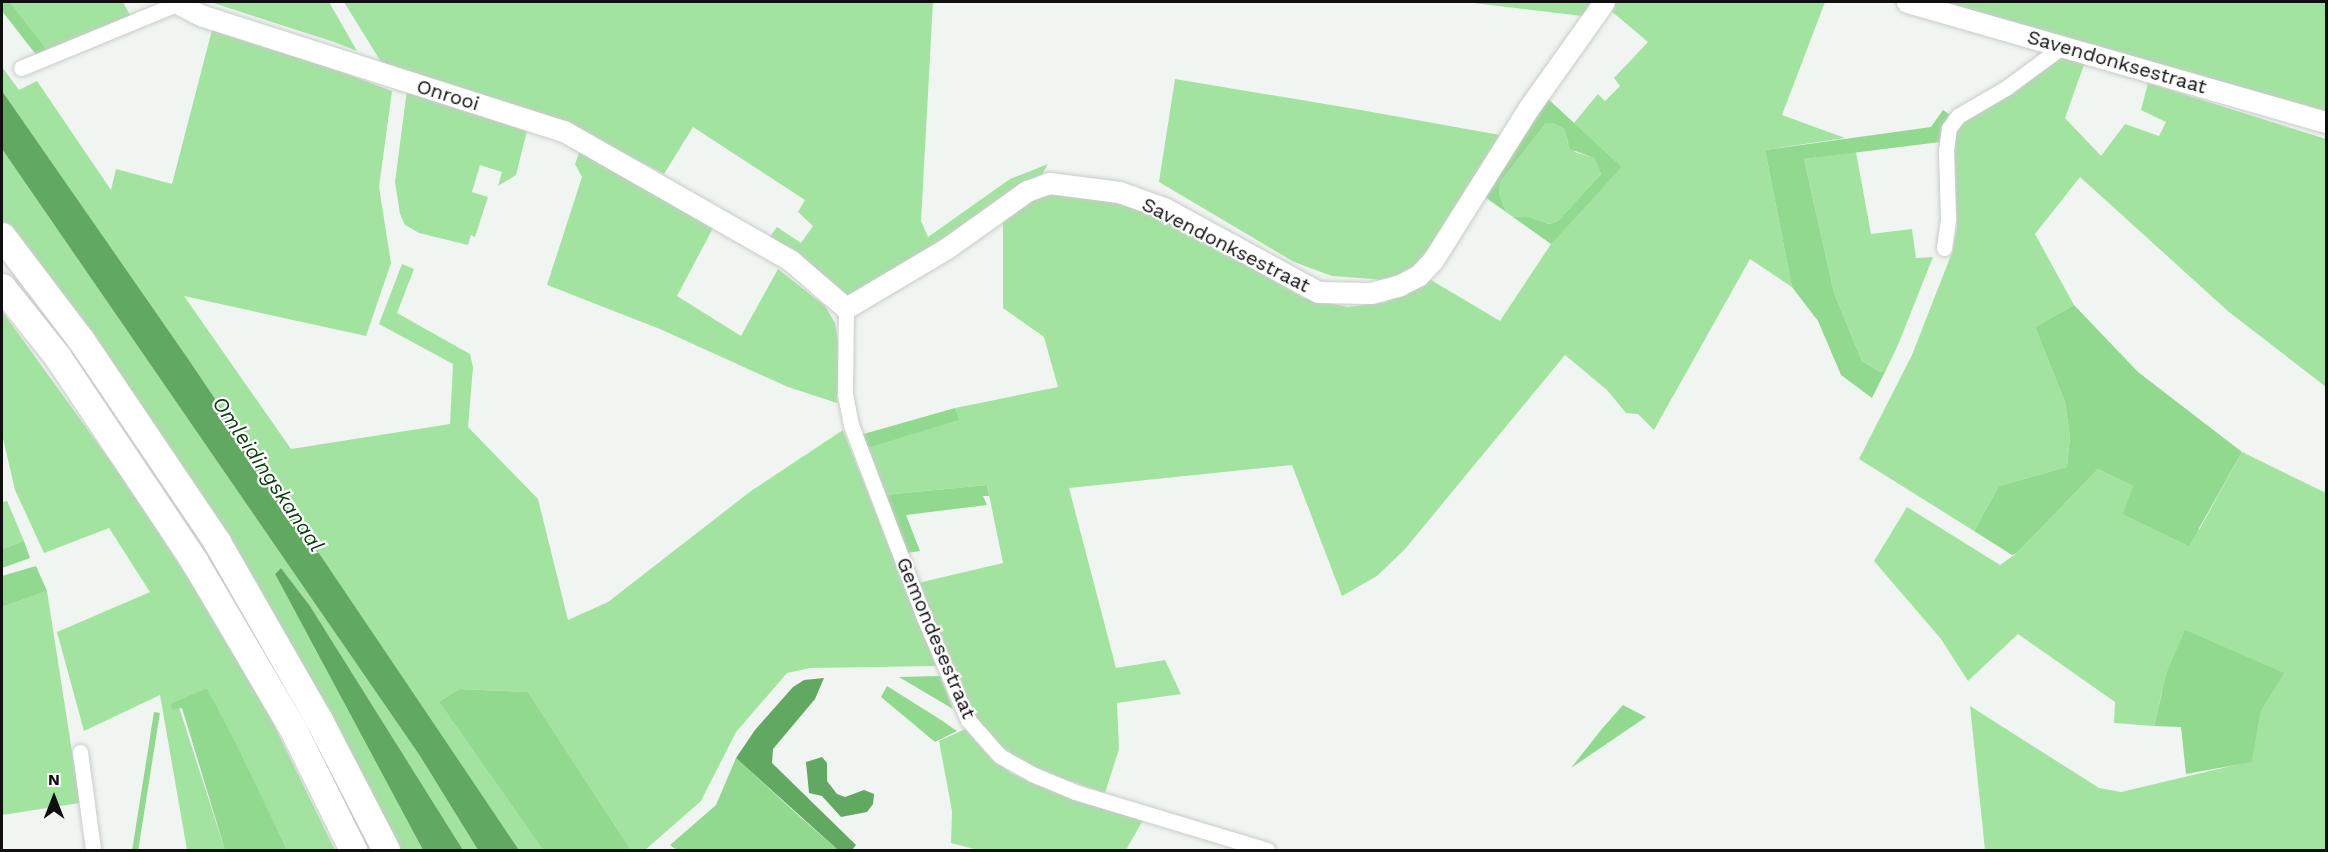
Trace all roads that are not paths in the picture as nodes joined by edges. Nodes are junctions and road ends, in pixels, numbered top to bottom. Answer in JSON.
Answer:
{"nodes":[{"id":1,"x":1604,"y":2,"type":"edge"},
{"id":2,"x":1907,"y":2,"type":"edge"},
{"id":3,"x":176,"y":3,"type":"edge"},
{"id":4,"x":2063,"y":46,"type":"junction"},
{"id":5,"x":21,"y":68,"type":"dead end"},
{"id":6,"x":2326,"y":122,"type":"edge"},
{"id":7,"x":2,"y":236,"type":"edge"},
{"id":8,"x":1944,"y":248,"type":"dead end"},
{"id":9,"x":2,"y":287,"type":"edge"},
{"id":10,"x":846,"y":308,"type":"junction"},
{"id":11,"x":80,"y":752,"type":"dead end"},
{"id":12,"x":93,"y":850,"type":"edge"},
{"id":13,"x":353,"y":850,"type":"edge"},
{"id":14,"x":386,"y":850,"type":"edge"},
{"id":15,"x":1266,"y":850,"type":"edge"}],
"edges":[{"from":1,"to":10,"type":"street","name":"Savendonksestraat"},
{"from":2,"to":4,"type":"street","name":"Savendonksestraat"},
{"from":3,"to":5,"type":"street","name":"Onrooi"},
{"from":3,"to":10,"type":"street","name":"Onrooi"},
{"from":4,"to":6,"type":"street","name":"Savendonksestraat"},
{"from":4,"to":8,"type":"street"},
{"from":7,"to":14,"type":"highway"},
{"from":9,"to":13,"type":"highway"},
{"from":10,"to":15,"type":"street","name":"Gemondesestraat"},
{"from":11,"to":12,"type":"street"}]}
